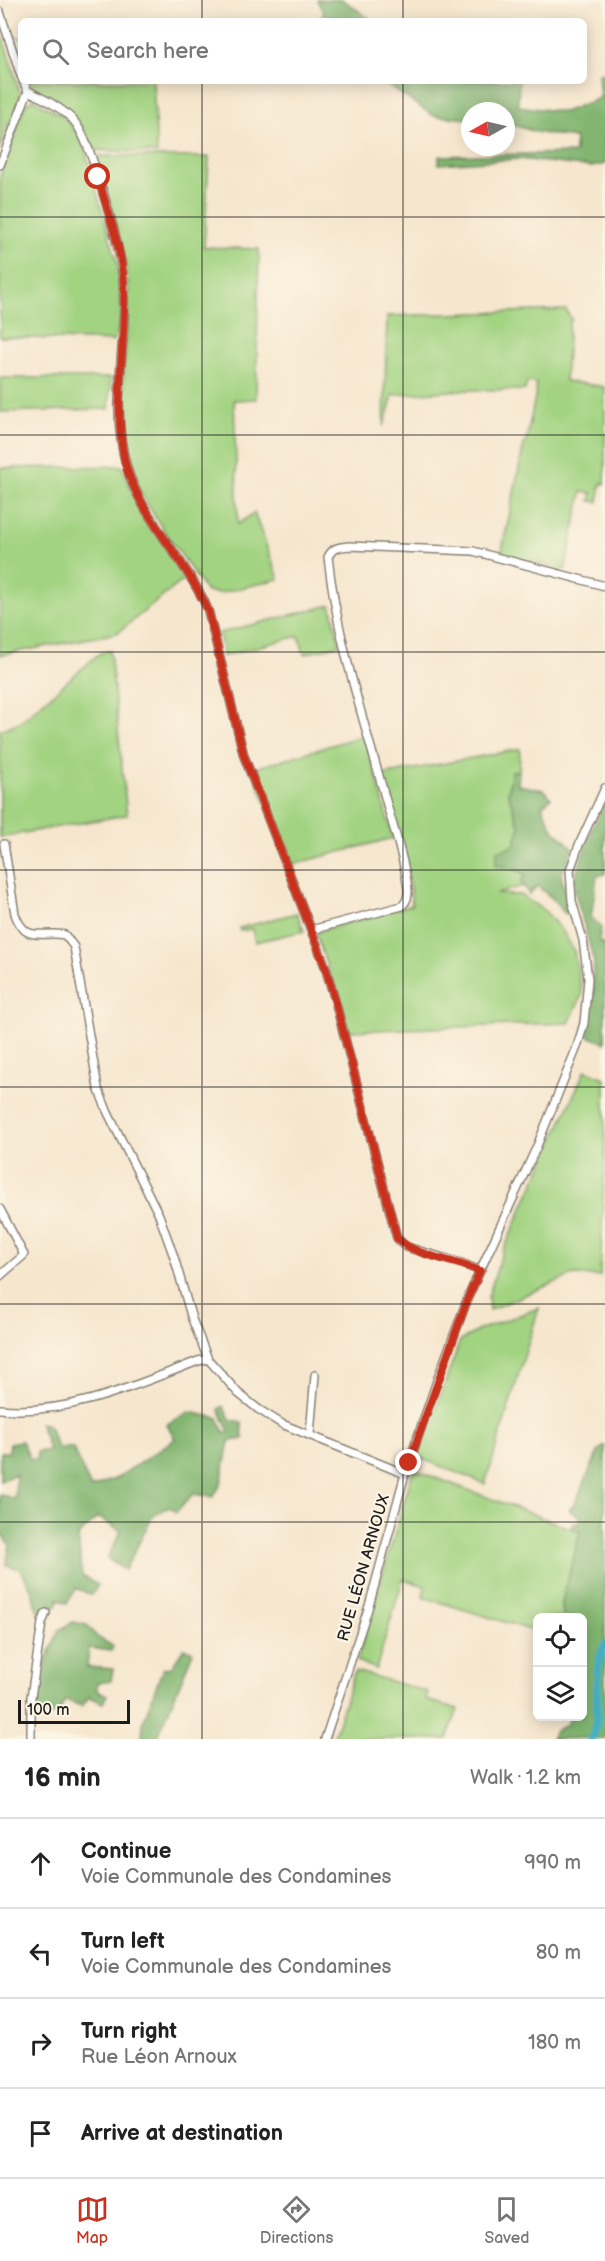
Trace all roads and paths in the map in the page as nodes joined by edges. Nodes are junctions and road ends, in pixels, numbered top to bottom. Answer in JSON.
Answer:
{"nodes":[{"id":1,"x":0,"y":12,"type":"edge"},
{"id":2,"x":18,"y":67,"type":"edge"},
{"id":3,"x":24,"y":84,"type":"edge"},
{"id":4,"x":28,"y":91,"type":"junction"},
{"id":5,"x":0,"y":165,"type":"edge"},
{"id":6,"x":605,"y":586,"type":"edge"},
{"id":7,"x":605,"y":788,"type":"edge"},
{"id":8,"x":4,"y":844,"type":"dead end"},
{"id":9,"x":311,"y":930,"type":"junction"},
{"id":10,"x":0,"y":1209,"type":"edge"},
{"id":11,"x":480,"y":1271,"type":"junction"},
{"id":12,"x":0,"y":1276,"type":"edge"},
{"id":13,"x":208,"y":1359,"type":"junction"},
{"id":14,"x":315,"y":1375,"type":"dead end"},
{"id":15,"x":0,"y":1409,"type":"edge"},
{"id":16,"x":310,"y":1434,"type":"junction"},
{"id":17,"x":405,"y":1474,"type":"junction"},
{"id":18,"x":46,"y":1613,"type":"dead end"},
{"id":19,"x":31,"y":1739,"type":"edge"},
{"id":20,"x":325,"y":1739,"type":"edge"}],
"edges":[{"from":1,"to":2,"type":"street"},
{"from":3,"to":4,"type":"street"},
{"from":4,"to":5,"type":"street"},
{"from":4,"to":9,"type":"street"},
{"from":6,"to":9,"type":"street"},
{"from":7,"to":11,"type":"street","name":"RUE LÉON ARNOUX"},
{"from":8,"to":13,"type":"street"},
{"from":9,"to":11,"type":"street"},
{"from":10,"to":12,"type":"street"},
{"from":11,"to":17,"type":"street","name":"RUE LÉON ARNOUX"},
{"from":13,"to":15,"type":"street"},
{"from":13,"to":16,"type":"street"},
{"from":14,"to":16,"type":"street"},
{"from":16,"to":17,"type":"street"},
{"from":17,"to":20,"type":"street","name":"RUE LÉON ARNOUX"},
{"from":18,"to":19,"type":"street"}]}
